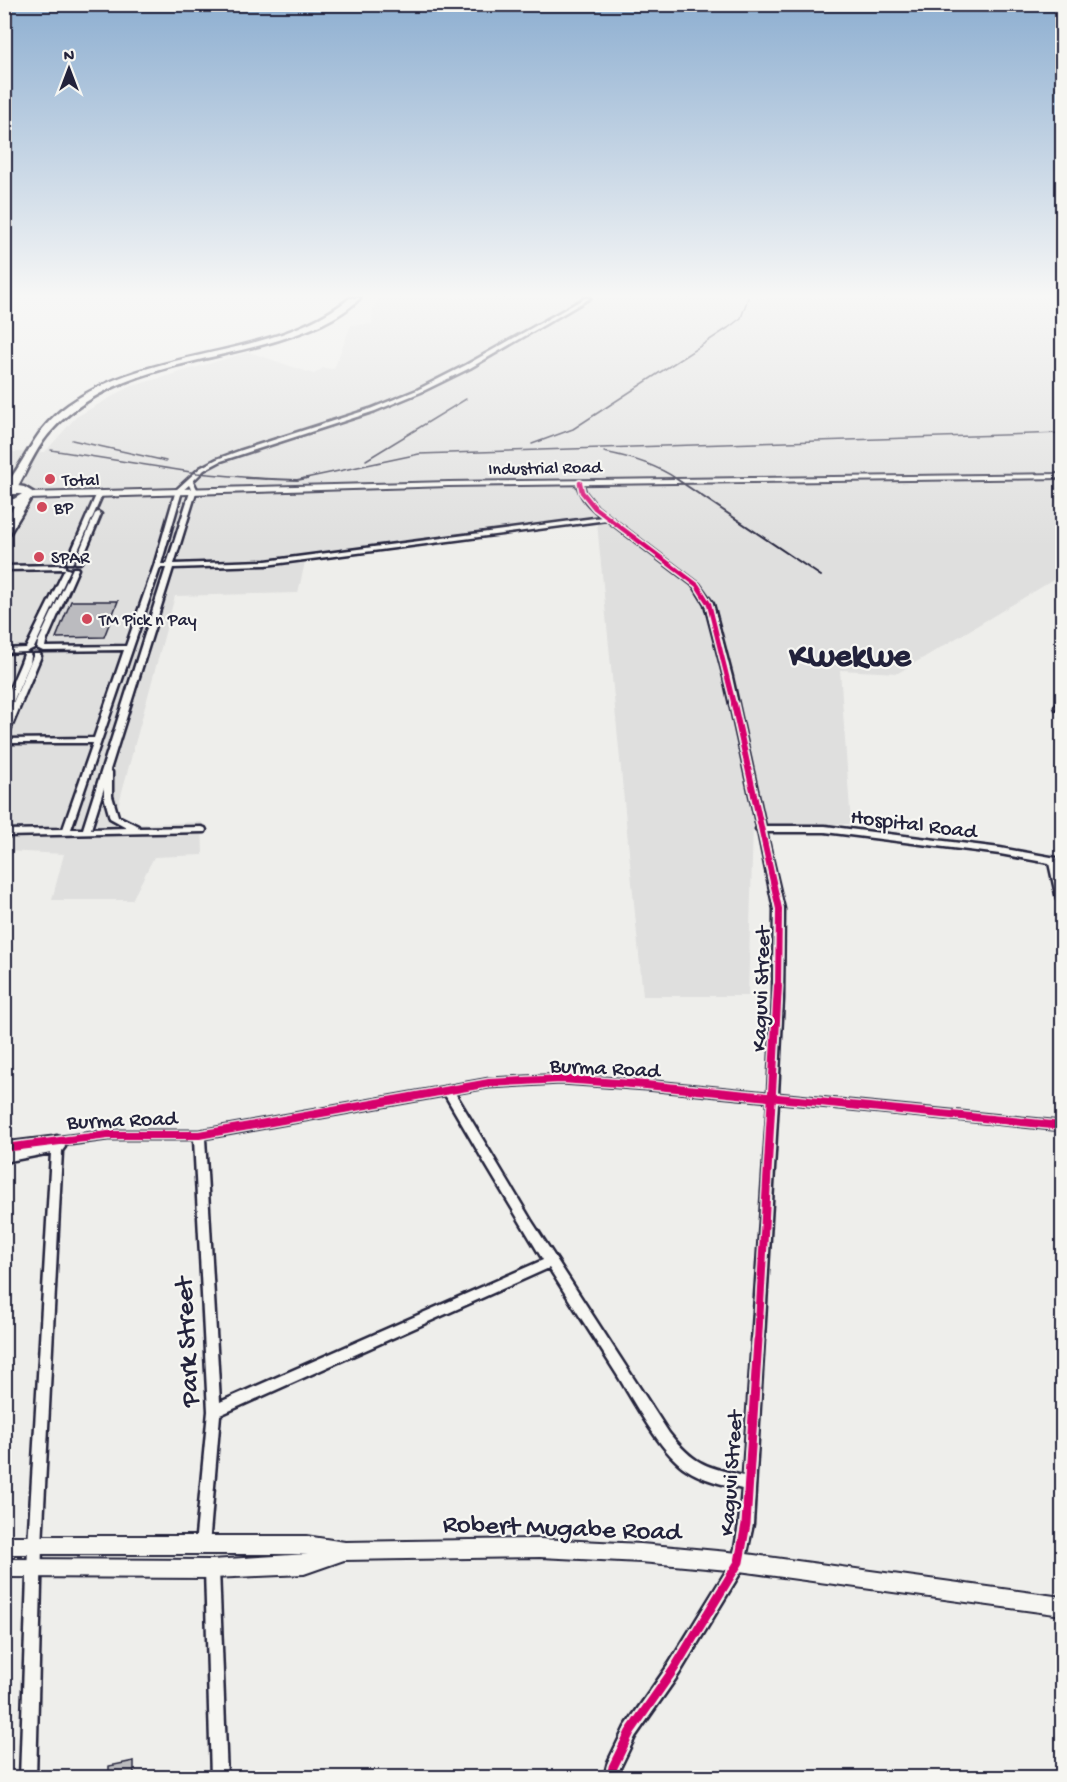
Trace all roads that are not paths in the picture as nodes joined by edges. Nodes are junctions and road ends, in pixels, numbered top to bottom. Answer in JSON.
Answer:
{"nodes":[{"id":1,"x":126,"y":381,"type":"edge"},
{"id":2,"x":135,"y":381,"type":"edge"},
{"id":3,"x":436,"y":381,"type":"edge"},
{"id":4,"x":26,"y":470,"type":"junction"},
{"id":5,"x":1062,"y":476,"type":"edge"},
{"id":6,"x":580,"y":483,"type":"junction"},
{"id":7,"x":192,"y":485,"type":"junction"},
{"id":8,"x":7,"y":490,"type":"edge"},
{"id":9,"x":179,"y":490,"type":"junction"},
{"id":10,"x":104,"y":493,"type":"junction"},
{"id":11,"x":25,"y":495,"type":"junction"},
{"id":12,"x":4,"y":503,"type":"edge"},
{"id":13,"x":607,"y":518,"type":"junction"},
{"id":14,"x":6,"y":528,"type":"edge"},
{"id":15,"x":71,"y":566,"type":"junction"},
{"id":16,"x":157,"y":566,"type":"junction"},
{"id":17,"x":171,"y":566,"type":"junction"},
{"id":18,"x":4,"y":568,"type":"edge"},
{"id":19,"x":140,"y":615,"type":"junction"},
{"id":20,"x":156,"y":615,"type":"junction"},
{"id":21,"x":128,"y":651,"type":"junction"},
{"id":22,"x":27,"y":652,"type":"junction"},
{"id":23,"x":41,"y":652,"type":"junction"},
{"id":24,"x":4,"y":653,"type":"edge"},
{"id":25,"x":4,"y":713,"type":"edge"},
{"id":26,"x":5,"y":741,"type":"edge"},
{"id":27,"x":97,"y":742,"type":"junction"},
{"id":28,"x":108,"y":764,"type":"junction"},
{"id":29,"x":760,"y":829,"type":"junction"},
{"id":30,"x":202,"y":830,"type":"dead end"},
{"id":31,"x":147,"y":831,"type":"junction"},
{"id":32,"x":66,"y":832,"type":"junction"},
{"id":33,"x":86,"y":832,"type":"junction"},
{"id":34,"x":4,"y":833,"type":"edge"},
{"id":35,"x":1058,"y":862,"type":"edge"},
{"id":36,"x":1062,"y":899,"type":"edge"},
{"id":37,"x":448,"y":1090,"type":"junction"},
{"id":38,"x":772,"y":1099,"type":"junction"},
{"id":39,"x":1062,"y":1126,"type":"edge"},
{"id":40,"x":199,"y":1135,"type":"junction"},
{"id":41,"x":57,"y":1145,"type":"junction"},
{"id":42,"x":4,"y":1148,"type":"edge"},
{"id":43,"x":4,"y":1158,"type":"edge"},
{"id":44,"x":551,"y":1262,"type":"junction"},
{"id":45,"x":214,"y":1411,"type":"junction"},
{"id":46,"x":748,"y":1484,"type":"junction"},
{"id":47,"x":4,"y":1545,"type":"edge"},
{"id":48,"x":35,"y":1546,"type":"junction"},
{"id":49,"x":202,"y":1546,"type":"junction"},
{"id":50,"x":345,"y":1551,"type":"junction"},
{"id":51,"x":739,"y":1562,"type":"junction"},
{"id":52,"x":4,"y":1568,"type":"edge"},
{"id":53,"x":35,"y":1568,"type":"junction"},
{"id":54,"x":212,"y":1569,"type":"junction"},
{"id":55,"x":1062,"y":1605,"type":"edge"},
{"id":56,"x":28,"y":1778,"type":"edge"},
{"id":57,"x":219,"y":1778,"type":"edge"},
{"id":58,"x":611,"y":1778,"type":"edge"}],
"edges":[{"from":1,"to":4,"type":"highway"},
{"from":2,"to":4,"type":"highway"},
{"from":3,"to":7,"type":"street"},
{"from":4,"to":8,"type":"highway"},
{"from":4,"to":11,"type":"highway"},
{"from":5,"to":6,"type":"street","name":"Industrial Road"},
{"from":6,"to":7,"type":"street","name":"Industrial Road"},
{"from":6,"to":13,"type":"street","name":"Kaguvi Street"},
{"from":7,"to":9,"type":"street","name":"Industrial Road"},
{"from":7,"to":17,"type":"street"},
{"from":8,"to":11,"type":"highway"},
{"from":9,"to":10,"type":"street","name":"Industrial Road"},
{"from":9,"to":16,"type":"street"},
{"from":10,"to":11,"type":"street","name":"Industrial Road"},
{"from":10,"to":15,"type":"street"},
{"from":11,"to":12,"type":"highway"},
{"from":11,"to":14,"type":"highway"},
{"from":13,"to":17,"type":"street"},
{"from":13,"to":29,"type":"street","name":"Kaguvi Street"},
{"from":15,"to":18,"type":"street"},
{"from":15,"to":22,"type":"street"},
{"from":15,"to":23,"type":"street"},
{"from":16,"to":17,"type":"street"},
{"from":16,"to":19,"type":"street"},
{"from":17,"to":20,"type":"street"},
{"from":19,"to":20,"type":"street"},
{"from":19,"to":21,"type":"street"},
{"from":20,"to":28,"type":"street"},
{"from":21,"to":23,"type":"street"},
{"from":21,"to":27,"type":"street"},
{"from":22,"to":23,"type":"street"},
{"from":22,"to":24,"type":"street"},
{"from":22,"to":25,"type":"street"},
{"from":23,"to":26,"type":"street"},
{"from":26,"to":27,"type":"street"},
{"from":27,"to":32,"type":"street"},
{"from":28,"to":31,"type":"street"},
{"from":28,"to":33,"type":"street"},
{"from":29,"to":35,"type":"street","name":"Hospital Road"},
{"from":29,"to":38,"type":"street","name":"Kaguvi Street"},
{"from":30,"to":31,"type":"street"},
{"from":31,"to":33,"type":"street"},
{"from":32,"to":33,"type":"street"},
{"from":32,"to":34,"type":"street"},
{"from":35,"to":36,"type":"street"},
{"from":37,"to":38,"type":"street","name":"Burma Road"},
{"from":37,"to":40,"type":"street","name":"Burma Road"},
{"from":37,"to":44,"type":"street"},
{"from":38,"to":39,"type":"street","name":"Burma Road"},
{"from":38,"to":46,"type":"street","name":"Kaguvi Street"},
{"from":40,"to":41,"type":"street","name":"Burma Road"},
{"from":40,"to":45,"type":"street","name":"Park Street"},
{"from":41,"to":42,"type":"street","name":"Burma Road"},
{"from":41,"to":43,"type":"street"},
{"from":41,"to":48,"type":"street"},
{"from":44,"to":45,"type":"street"},
{"from":44,"to":46,"type":"street"},
{"from":45,"to":49,"type":"street","name":"Park Street"},
{"from":46,"to":51,"type":"street","name":"Kaguvi Street"},
{"from":47,"to":48,"type":"street","name":"Robert Mugabe Road"},
{"from":48,"to":49,"type":"street","name":"Robert Mugabe Road"},
{"from":48,"to":53,"type":"street"},
{"from":49,"to":50,"type":"street","name":"Robert Mugabe Road"},
{"from":50,"to":51,"type":"street","name":"Robert Mugabe Road"},
{"from":50,"to":54,"type":"street","name":"Robert Mugabe Road"},
{"from":51,"to":55,"type":"street","name":"Robert Mugabe Road"},
{"from":51,"to":58,"type":"street"},
{"from":52,"to":53,"type":"street","name":"Robert Mugabe Road"},
{"from":53,"to":54,"type":"street","name":"Robert Mugabe Road"},
{"from":53,"to":56,"type":"street"},
{"from":54,"to":57,"type":"street"}]}
